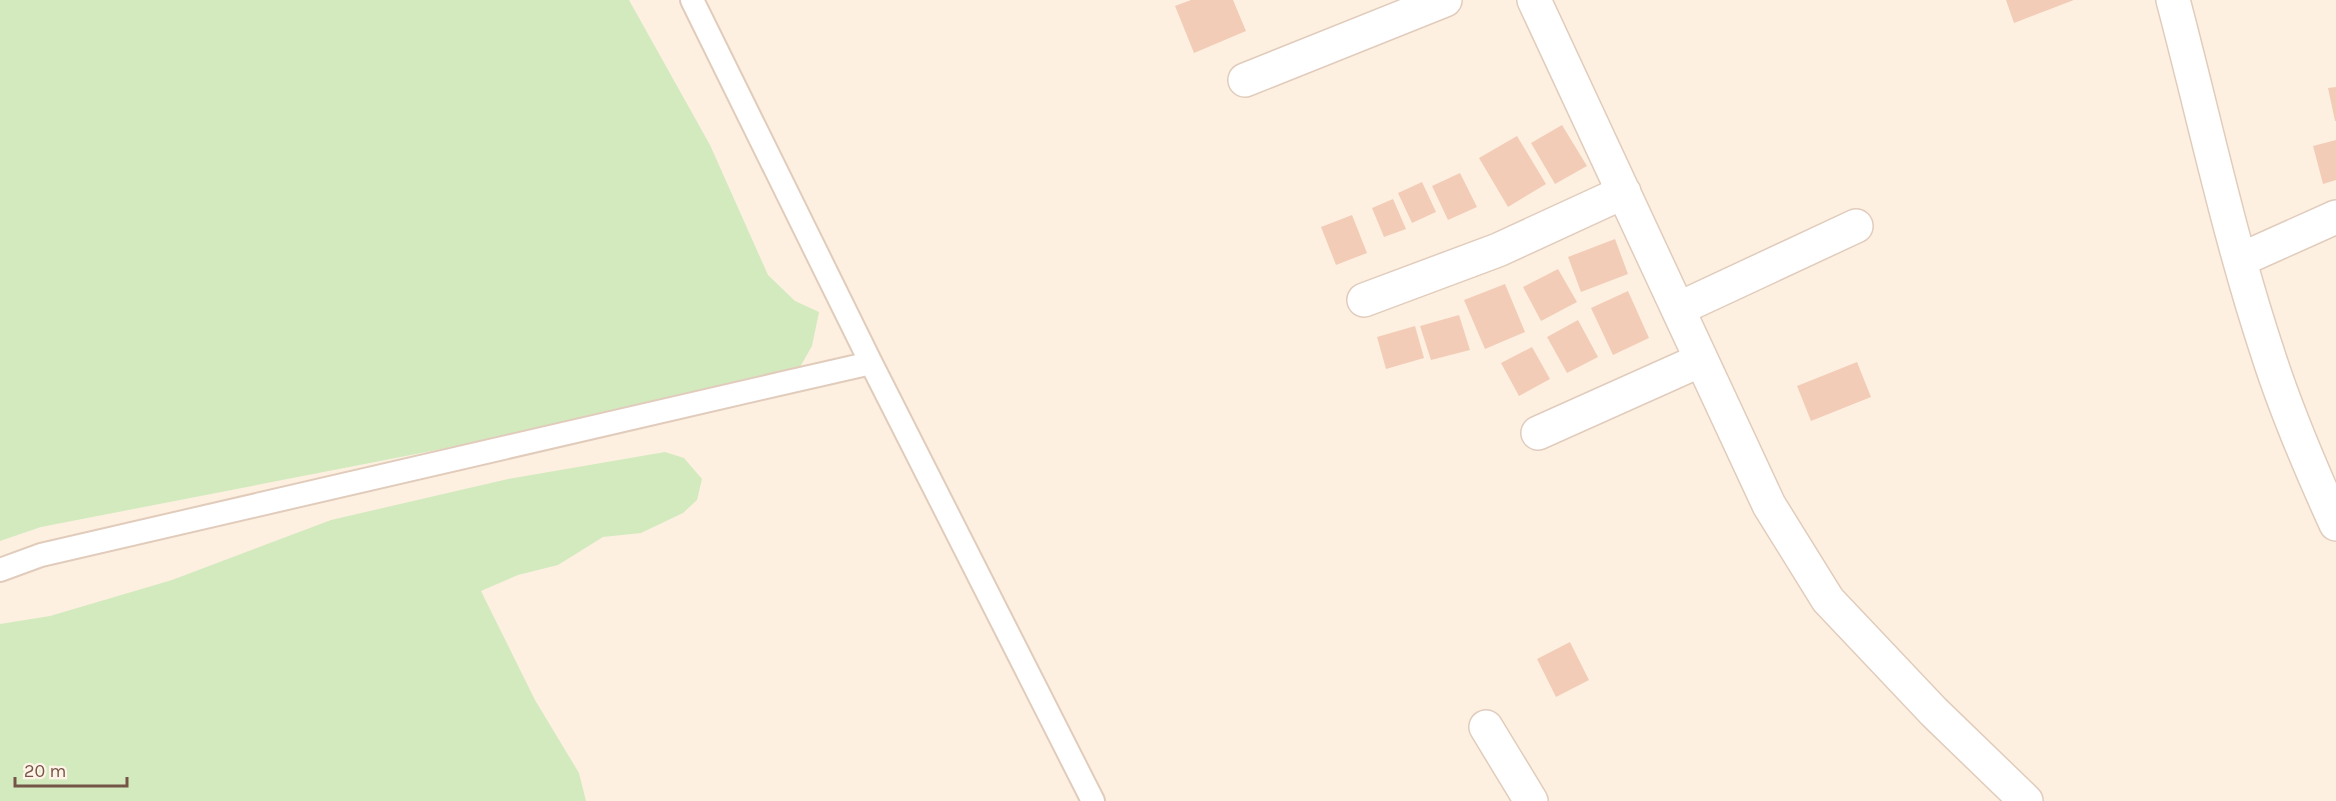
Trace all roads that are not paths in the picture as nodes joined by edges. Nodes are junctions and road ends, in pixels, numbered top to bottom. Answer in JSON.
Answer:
{"nodes":[{"id":1,"x":692,"y":0,"type":"edge"},
{"id":2,"x":1445,"y":0,"type":"edge"},
{"id":3,"x":1534,"y":0,"type":"edge"},
{"id":4,"x":2173,"y":0,"type":"edge"},
{"id":5,"x":1245,"y":80,"type":"dead end"},
{"id":6,"x":1624,"y":192,"type":"junction"},
{"id":7,"x":2336,"y":217,"type":"edge"},
{"id":8,"x":1856,"y":226,"type":"dead end"},
{"id":9,"x":2240,"y":260,"type":"junction"},
{"id":10,"x":1364,"y":300,"type":"dead end"},
{"id":11,"x":1678,"y":309,"type":"junction"},
{"id":12,"x":1701,"y":360,"type":"junction"},
{"id":13,"x":871,"y":363,"type":"junction"},
{"id":14,"x":792,"y":381,"type":"junction"},
{"id":15,"x":1538,"y":433,"type":"dead end"},
{"id":16,"x":2336,"y":524,"type":"edge"},
{"id":17,"x":129,"y":531,"type":"dead end"},
{"id":18,"x":0,"y":570,"type":"edge"},
{"id":19,"x":1486,"y":727,"type":"dead end"},
{"id":20,"x":1093,"y":801,"type":"edge"},
{"id":21,"x":1531,"y":801,"type":"edge"},
{"id":22,"x":2025,"y":801,"type":"edge"}],
"edges":[{"from":1,"to":13,"type":"lane"},
{"from":2,"to":5,"type":"street"},
{"from":3,"to":6,"type":"street"},
{"from":4,"to":9,"type":"street"},
{"from":6,"to":10,"type":"street"},
{"from":6,"to":11,"type":"street"},
{"from":7,"to":9,"type":"street"},
{"from":8,"to":11,"type":"street"},
{"from":9,"to":16,"type":"street"},
{"from":11,"to":12,"type":"street"},
{"from":12,"to":15,"type":"street"},
{"from":12,"to":22,"type":"street"},
{"from":13,"to":14,"type":"lane"},
{"from":13,"to":20,"type":"lane"},
{"from":14,"to":17,"type":"lane"},
{"from":14,"to":18,"type":"lane"},
{"from":19,"to":21,"type":"street"}]}
